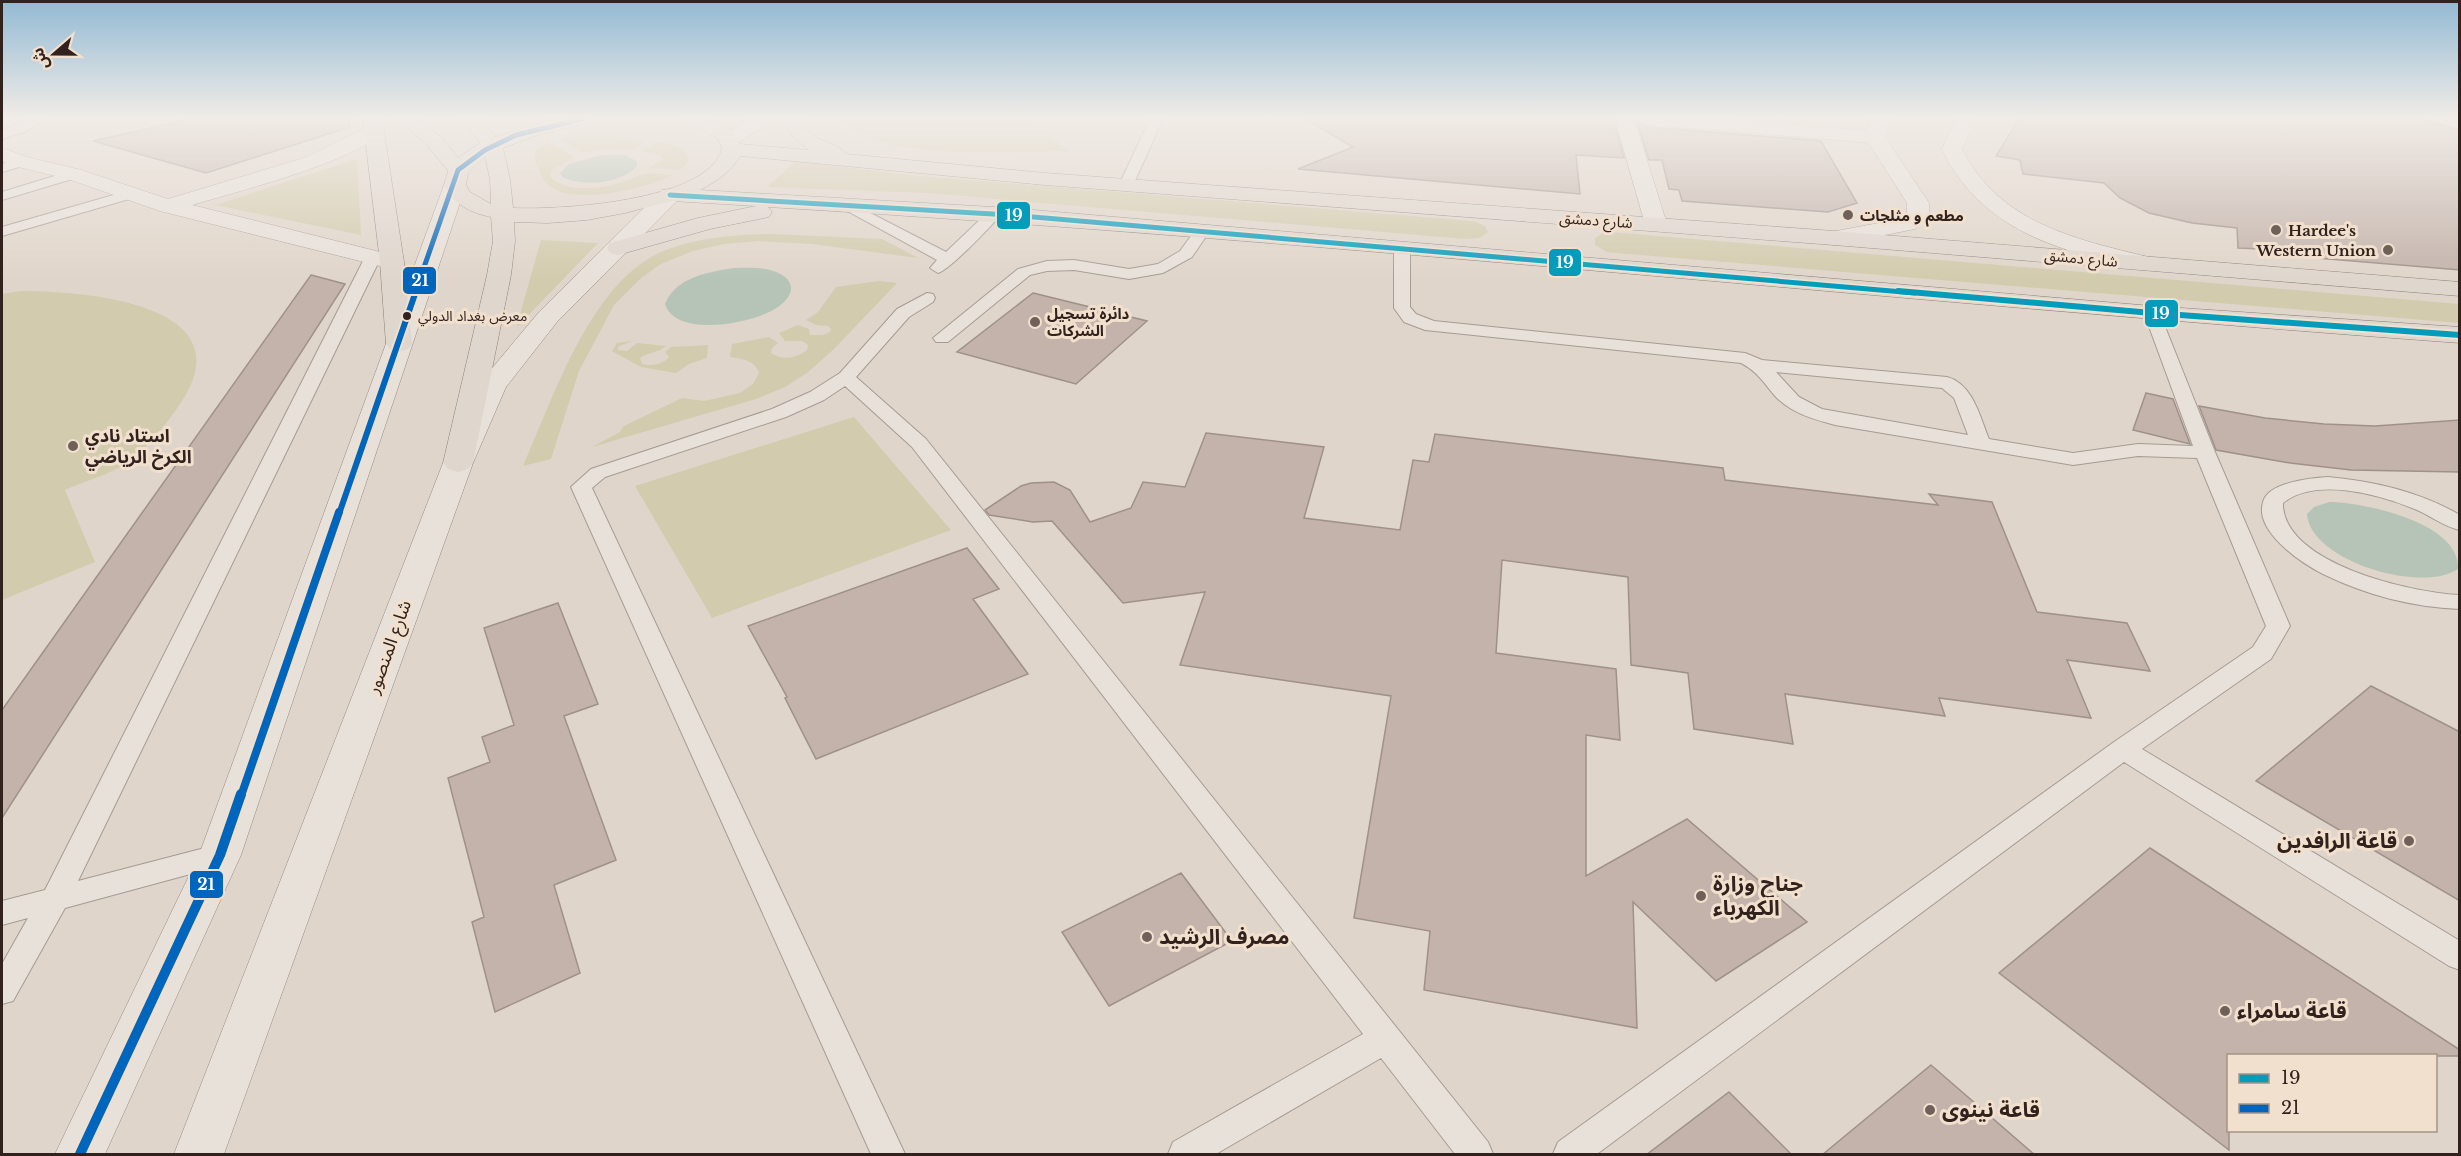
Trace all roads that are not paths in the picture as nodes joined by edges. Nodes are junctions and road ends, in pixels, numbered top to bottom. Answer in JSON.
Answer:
{"nodes":[{"id":1,"x":69,"y":173,"type":"edge"},
{"id":2,"x":275,"y":173,"type":"edge"},
{"id":3,"x":377,"y":173,"type":"edge"},
{"id":4,"x":454,"y":173,"type":"edge"},
{"id":5,"x":460,"y":173,"type":"edge"},
{"id":6,"x":499,"y":173,"type":"edge"},
{"id":7,"x":715,"y":173,"type":"edge"},
{"id":8,"x":994,"y":173,"type":"edge"},
{"id":9,"x":1132,"y":173,"type":"edge"},
{"id":10,"x":1640,"y":173,"type":"edge"},
{"id":11,"x":1902,"y":173,"type":"edge"},
{"id":12,"x":1965,"y":173,"type":"edge"},
{"id":13,"x":74,"y":174,"type":"junction"},
{"id":14,"x":713,"y":175,"type":"junction"},
{"id":15,"x":457,"y":178,"type":"junction"},
{"id":16,"x":1126,"y":185,"type":"junction"},
{"id":17,"x":130,"y":194,"type":"junction"},
{"id":18,"x":670,"y":195,"type":"junction"},
{"id":19,"x":2,"y":196,"type":"edge"},
{"id":20,"x":731,"y":198,"type":"junction"},
{"id":21,"x":823,"y":204,"type":"junction"},
{"id":22,"x":168,"y":206,"type":"junction"},
{"id":23,"x":858,"y":206,"type":"junction"},
{"id":24,"x":1474,"y":211,"type":"junction"},
{"id":25,"x":503,"y":213,"type":"junction"},
{"id":26,"x":1002,"y":215,"type":"junction"},
{"id":27,"x":1603,"y":220,"type":"junction"},
{"id":28,"x":1656,"y":224,"type":"junction"},
{"id":29,"x":2,"y":232,"type":"edge"},
{"id":30,"x":1201,"y":232,"type":"junction"},
{"id":31,"x":1834,"y":238,"type":"junction"},
{"id":32,"x":618,"y":249,"type":"junction"},
{"id":33,"x":1402,"y":250,"type":"junction"},
{"id":34,"x":1469,"y":254,"type":"junction"},
{"id":35,"x":383,"y":260,"type":"junction"},
{"id":36,"x":953,"y":260,"type":"junction"},
{"id":37,"x":2142,"y":263,"type":"junction"},
{"id":38,"x":1591,"y":264,"type":"junction"},
{"id":39,"x":936,"y":270,"type":"dead end"},
{"id":40,"x":2460,"y":289,"type":"edge"},
{"id":41,"x":914,"y":302,"type":"dead end"},
{"id":42,"x":2152,"y":313,"type":"junction"},
{"id":43,"x":2460,"y":335,"type":"edge"},
{"id":44,"x":942,"y":338,"type":"dead end"},
{"id":45,"x":399,"y":344,"type":"junction"},
{"id":46,"x":1761,"y":365,"type":"junction"},
{"id":47,"x":846,"y":377,"type":"junction"},
{"id":48,"x":1981,"y":443,"type":"junction"},
{"id":49,"x":2205,"y":452,"type":"junction"},
{"id":50,"x":458,"y":463,"type":"junction"},
{"id":51,"x":2460,"y":524,"type":"edge"},
{"id":52,"x":2460,"y":602,"type":"edge"},
{"id":53,"x":2123,"y":749,"type":"junction"},
{"id":54,"x":220,"y":855,"type":"junction"},
{"id":55,"x":55,"y":899,"type":"junction"},
{"id":56,"x":2,"y":913,"type":"edge"},
{"id":57,"x":2460,"y":957,"type":"edge"},
{"id":58,"x":2,"y":991,"type":"edge"},
{"id":59,"x":1386,"y":1038,"type":"junction"},
{"id":60,"x":80,"y":1155,"type":"edge"},
{"id":61,"x":199,"y":1155,"type":"edge"},
{"id":62,"x":888,"y":1155,"type":"edge"},
{"id":63,"x":1185,"y":1155,"type":"edge"},
{"id":64,"x":1476,"y":1155,"type":"edge"},
{"id":65,"x":1570,"y":1155,"type":"edge"}],
"edges":[{"from":1,"to":13,"type":"main road"},
{"from":2,"to":22,"type":"main road"},
{"from":3,"to":35,"type":"main road"},
{"from":4,"to":15,"type":"main road"},
{"from":5,"to":15,"type":"main road"},
{"from":6,"to":25,"type":"main road"},
{"from":7,"to":14,"type":"main road"},
{"from":8,"to":16,"type":"main road","name":"شارع دمشق"},
{"from":9,"to":16,"type":"lane"},
{"from":10,"to":28,"type":"main road"},
{"from":11,"to":31,"type":"main road"},
{"from":12,"to":37,"type":"main road"},
{"from":13,"to":17,"type":"main road"},
{"from":13,"to":19,"type":"lane"},
{"from":14,"to":18,"type":"main road"},
{"from":14,"to":20,"type":"main road"},
{"from":15,"to":25,"type":"main road"},
{"from":15,"to":45,"type":"main road"},
{"from":16,"to":24,"type":"main road","name":"شارع دمشق"},
{"from":17,"to":22,"type":"main road"},
{"from":17,"to":29,"type":"lane"},
{"from":18,"to":20,"type":"main road"},
{"from":18,"to":25,"type":"main road"},
{"from":18,"to":32,"type":"main road","name":"شارع المنصور"},
{"from":20,"to":21,"type":"main road"},
{"from":21,"to":23,"type":"main road"},
{"from":21,"to":32,"type":"main road"},
{"from":22,"to":35,"type":"main road"},
{"from":23,"to":26,"type":"main road"},
{"from":23,"to":36,"type":"lane"},
{"from":23,"to":36,"type":"lane"},
{"from":24,"to":27,"type":"main road","name":"شارع دمشق"},
{"from":24,"to":34,"type":"main road"},
{"from":25,"to":50,"type":"main road"},
{"from":26,"to":30,"type":"main road"},
{"from":26,"to":36,"type":"lane"},
{"from":26,"to":36,"type":"lane"},
{"from":27,"to":28,"type":"main road","name":"شارع دمشق"},
{"from":27,"to":38,"type":"main road"},
{"from":28,"to":31,"type":"main road","name":"شارع دمشق"},
{"from":30,"to":33,"type":"main road"},
{"from":30,"to":44,"type":"lane"},
{"from":31,"to":37,"type":"main road","name":"شارع دمشق"},
{"from":32,"to":50,"type":"main road","name":"شارع المنصور"},
{"from":33,"to":34,"type":"main road"},
{"from":33,"to":46,"type":"lane"},
{"from":34,"to":38,"type":"main road"},
{"from":35,"to":45,"type":"main road"},
{"from":35,"to":55,"type":"lane"},
{"from":36,"to":39,"type":"lane"},
{"from":37,"to":40,"type":"main road","name":"شارع دمشق"},
{"from":38,"to":42,"type":"main road"},
{"from":41,"to":47,"type":"lane"},
{"from":42,"to":43,"type":"main road"},
{"from":42,"to":49,"type":"lane"},
{"from":45,"to":54,"type":"main road"},
{"from":46,"to":48,"type":"lane"},
{"from":46,"to":48,"type":"lane"},
{"from":47,"to":59,"type":"lane"},
{"from":47,"to":62,"type":"lane"},
{"from":48,"to":49,"type":"lane"},
{"from":49,"to":53,"type":"lane"},
{"from":50,"to":61,"type":"main road","name":"شارع المنصور"},
{"from":51,"to":52,"type":"lane"},
{"from":53,"to":57,"type":"lane"},
{"from":53,"to":65,"type":"lane"},
{"from":54,"to":55,"type":"lane"},
{"from":54,"to":60,"type":"main road"},
{"from":55,"to":56,"type":"lane"},
{"from":55,"to":58,"type":"lane"},
{"from":59,"to":63,"type":"lane"},
{"from":59,"to":64,"type":"lane"}]}
